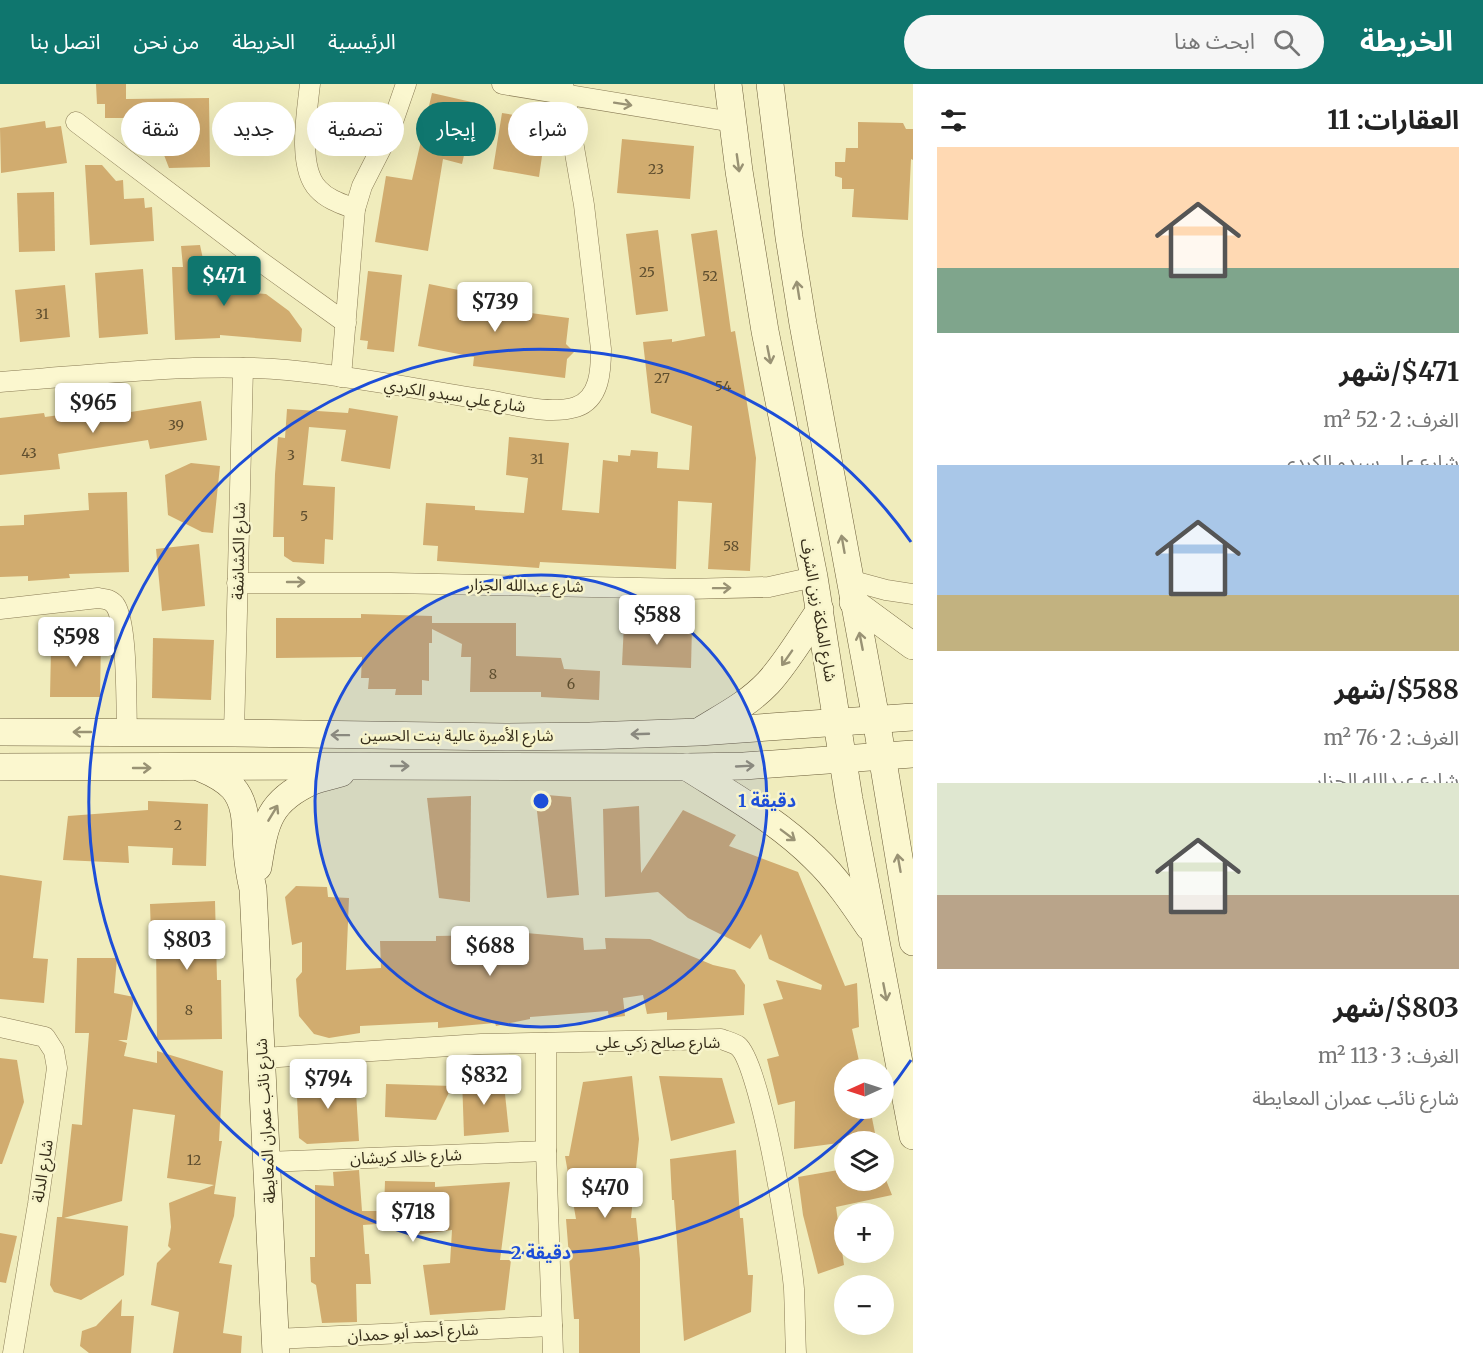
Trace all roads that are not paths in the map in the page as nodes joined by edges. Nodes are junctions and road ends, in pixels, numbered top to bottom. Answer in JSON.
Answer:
{"nodes":[{"id":1,"x":310,"y":84,"type":"edge"},
{"id":2,"x":406,"y":84,"type":"edge"},
{"id":3,"x":502,"y":84,"type":"edge"},
{"id":4,"x":728,"y":84,"type":"edge"},
{"id":5,"x":770,"y":84,"type":"edge"},
{"id":6,"x":564,"y":89,"type":"edge"},
{"id":7,"x":76,"y":122,"type":"dead end"},
{"id":8,"x":733,"y":122,"type":"junction"},
{"id":9,"x":355,"y":209,"type":"junction"},
{"id":10,"x":346,"y":323,"type":"junction"},
{"id":11,"x":243,"y":368,"type":"junction"},
{"id":12,"x":341,"y":377,"type":"junction"},
{"id":13,"x":0,"y":381,"type":"edge"},
{"id":14,"x":814,"y":577,"type":"junction"},
{"id":15,"x":237,"y":583,"type":"junction"},
{"id":16,"x":851,"y":591,"type":"junction"},
{"id":17,"x":913,"y":594,"type":"edge"},
{"id":18,"x":0,"y":609,"type":"edge"},
{"id":19,"x":820,"y":610,"type":"junction"},
{"id":20,"x":913,"y":646,"type":"edge"},
{"id":21,"x":913,"y":717,"type":"edge"},
{"id":22,"x":876,"y":719,"type":"junction"},
{"id":23,"x":837,"y":722,"type":"junction"},
{"id":24,"x":0,"y":732,"type":"edge"},
{"id":25,"x":699,"y":732,"type":"junction"},
{"id":26,"x":127,"y":733,"type":"junction"},
{"id":27,"x":234,"y":733,"type":"junction"},
{"id":28,"x":913,"y":754,"type":"edge"},
{"id":29,"x":882,"y":756,"type":"junction"},
{"id":30,"x":843,"y":759,"type":"junction"},
{"id":31,"x":360,"y":765,"type":"junction"},
{"id":32,"x":0,"y":767,"type":"edge"},
{"id":33,"x":687,"y":767,"type":"junction"},
{"id":34,"x":201,"y":768,"type":"junction"},
{"id":35,"x":253,"y":889,"type":"junction"},
{"id":36,"x":874,"y":934,"type":"junction"},
{"id":37,"x":913,"y":942,"type":"edge"},
{"id":38,"x":0,"y":1027,"type":"edge"},
{"id":39,"x":546,"y":1043,"type":"junction"},
{"id":40,"x":262,"y":1058,"type":"junction"},
{"id":41,"x":913,"y":1136,"type":"edge"},
{"id":42,"x":546,"y":1151,"type":"junction"},
{"id":43,"x":266,"y":1162,"type":"junction"},
{"id":44,"x":552,"y":1326,"type":"junction"},
{"id":45,"x":275,"y":1346,"type":"edge"},
{"id":46,"x":13,"y":1353,"type":"edge"},
{"id":47,"x":553,"y":1353,"type":"edge"},
{"id":48,"x":796,"y":1353,"type":"edge"}],
"edges":[{"from":1,"to":9,"type":"street"},
{"from":2,"to":9,"type":"street"},
{"from":3,"to":6,"type":"street"},
{"from":4,"to":8,"type":"main road","name":"شارع الملكة زين الشرف"},
{"from":16,"to":5,"type":"main road","one_way":true},
{"from":6,"to":8,"type":"street","one_way":true},
{"from":6,"to":12,"type":"street","name":"شارع علي سيدو الكردي"},
{"from":7,"to":10,"type":"street"},
{"from":8,"to":14,"type":"main road","name":"شارع الملكة زين الشرف","one_way":true},
{"from":9,"to":10,"type":"street"},
{"from":10,"to":12,"type":"street"},
{"from":11,"to":12,"type":"street","name":"شارع علي سيدو الكردي"},
{"from":11,"to":13,"type":"street","name":"شارع علي سيدو الكردي"},
{"from":11,"to":15,"type":"street","name":"شارع الكشاشفة"},
{"from":15,"to":14,"type":"street","name":"شارع عبدالله الجزار","one_way":true},
{"from":14,"to":19,"type":"main road","name":"شارع الملكة زين الشرف"},
{"from":15,"to":27,"type":"street","name":"شارع الكشاشفة"},
{"from":16,"to":17,"type":"street"},
{"from":16,"to":20,"type":"main road"},
{"from":22,"to":16,"type":"main road","one_way":true},
{"from":18,"to":26,"type":"street"},
{"from":19,"to":23,"type":"main road","name":"شارع الملكة زين الشرف"},
{"from":19,"to":25,"type":"main road","one_way":true},
{"from":21,"to":22,"type":"main road","name":"شارع الأميرة عالية بنت الحسين"},
{"from":22,"to":23,"type":"main road","name":"شارع الأميرة عالية بنت الحسين"},
{"from":22,"to":29,"type":"main road"},
{"from":23,"to":25,"type":"main road","name":"شارع الأميرة عالية بنت الحسين"},
{"from":23,"to":30,"type":"main road","name":"شارع الملكة زين الشرف"},
{"from":26,"to":24,"type":"main road","name":"شارع الأميرة عالية بنت الحسين","one_way":true},
{"from":25,"to":27,"type":"main road","name":"شارع الأميرة عالية بنت الحسين","one_way":true},
{"from":26,"to":27,"type":"main road","name":"شارع الأميرة عالية بنت الحسين"},
{"from":28,"to":29,"type":"main road","name":"شارع الأميرة عالية بنت الحسين"},
{"from":29,"to":30,"type":"main road","name":"شارع الأميرة عالية بنت الحسين"},
{"from":37,"to":29,"type":"main road","one_way":true},
{"from":33,"to":30,"type":"main road","name":"شارع الأميرة عالية بنت الحسين","one_way":true},
{"from":30,"to":36,"type":"main road","name":"شارع الملكة زين الشرف"},
{"from":31,"to":33,"type":"main road","name":"شارع الأميرة عالية بنت الحسين","one_way":true},
{"from":31,"to":34,"type":"main road","name":"شارع الأميرة عالية بنت الحسين"},
{"from":35,"to":31,"type":"main road","name":"شارع نائب عمران المعايطة","one_way":true},
{"from":32,"to":34,"type":"main road","name":"شارع الأميرة عالية بنت الحسين","one_way":true},
{"from":33,"to":36,"type":"main road","one_way":true},
{"from":34,"to":35,"type":"main road","name":"شارع نائب عمران المعايطة"},
{"from":35,"to":40,"type":"main road","name":"شارع نائب عمران المعايطة"},
{"from":36,"to":41,"type":"main road","name":"شارع الملكة زين الشرف","one_way":true},
{"from":38,"to":46,"type":"street","name":"شارع الدلة"},
{"from":39,"to":40,"type":"street","name":"شارع صالح زكي علي"},
{"from":39,"to":42,"type":"street"},
{"from":39,"to":48,"type":"street","name":"شارع صالح زكي علي"},
{"from":40,"to":43,"type":"main road","name":"شارع نائب عمران المعايطة"},
{"from":42,"to":43,"type":"street","name":"شارع خالد كريشان"},
{"from":42,"to":44,"type":"street"},
{"from":43,"to":45,"type":"main road","name":"شارع نائب عمران المعايطة"},
{"from":44,"to":45,"type":"street","name":"شارع أحمد أبو حمدان"},
{"from":44,"to":47,"type":"street"}]}
